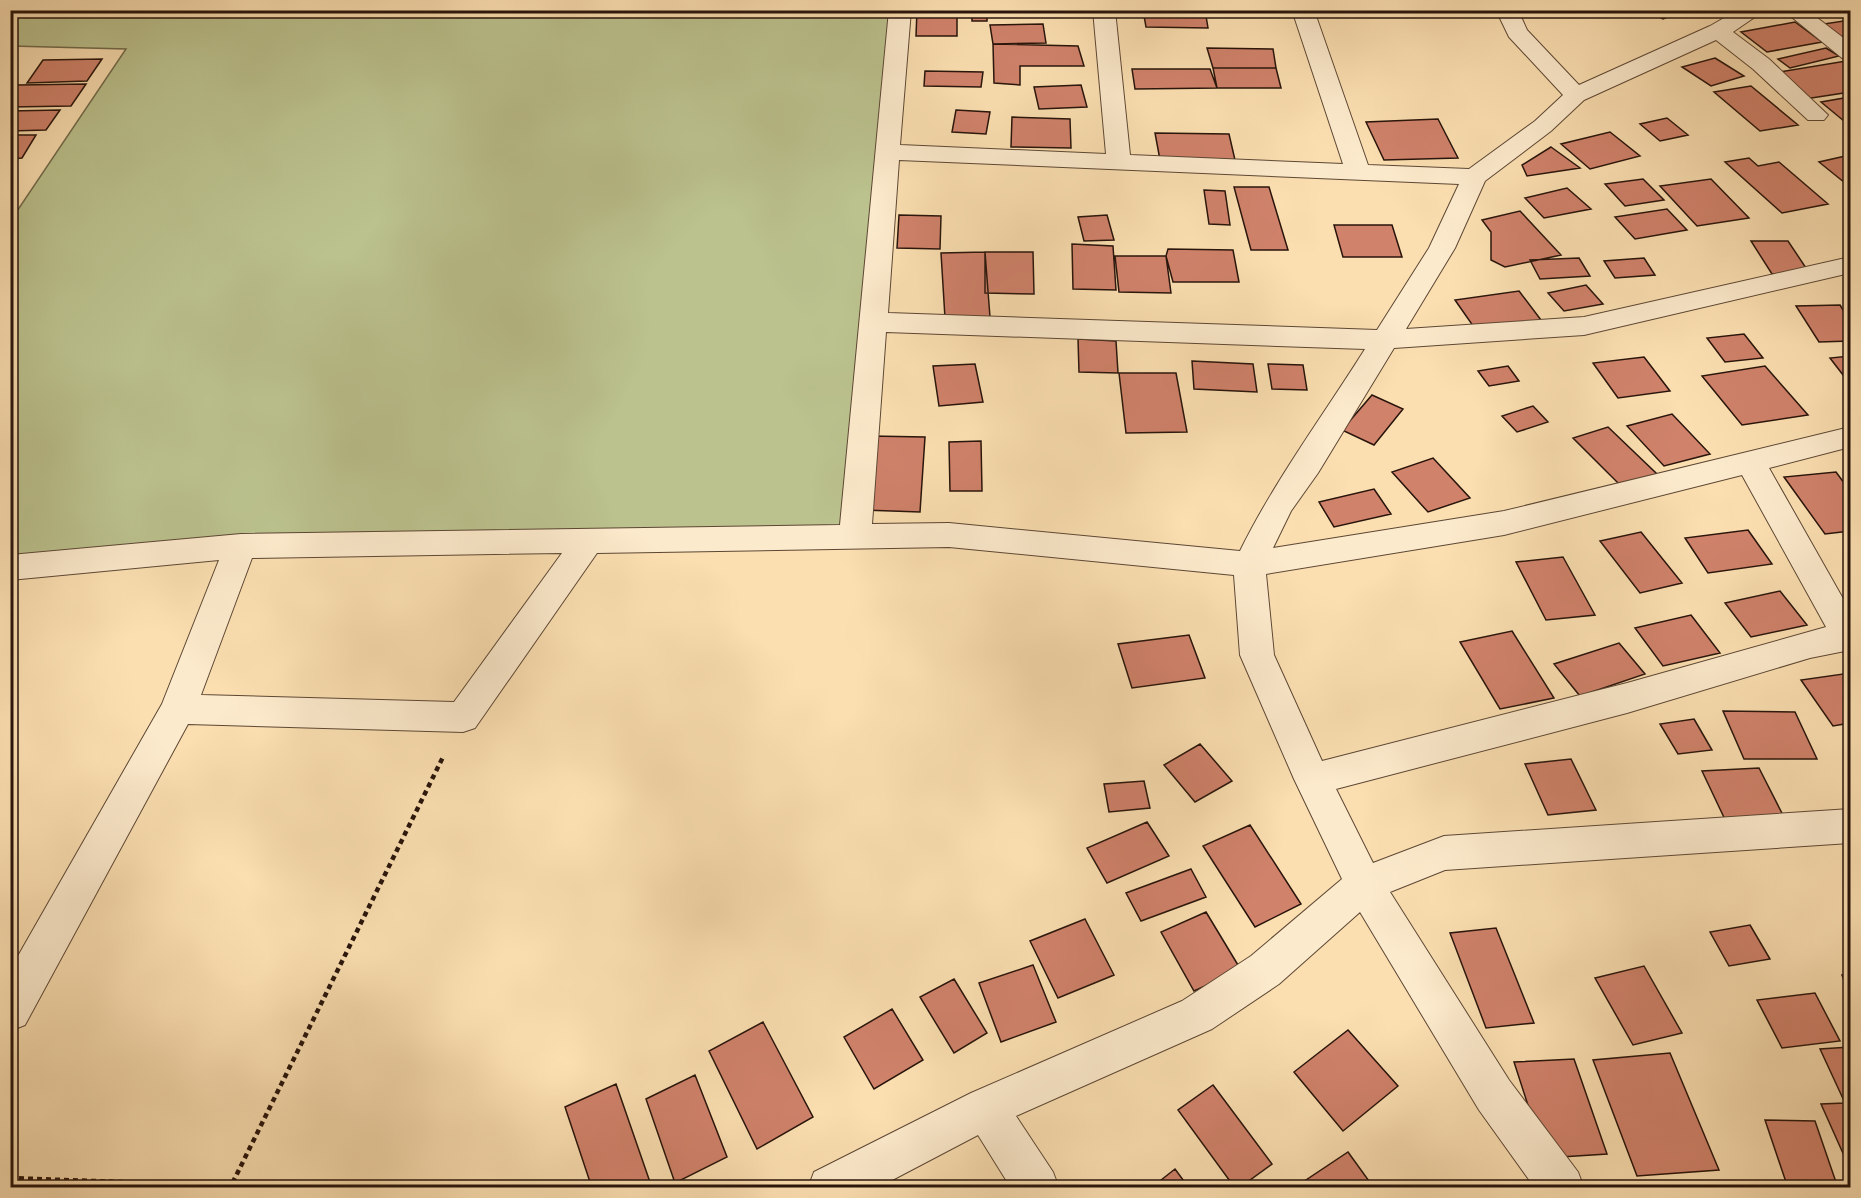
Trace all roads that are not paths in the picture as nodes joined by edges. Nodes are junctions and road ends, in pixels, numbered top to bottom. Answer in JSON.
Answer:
{"nodes":[{"id":1,"x":900,"y":10,"type":"edge"},
{"id":2,"x":1104,"y":10,"type":"edge"},
{"id":3,"x":1303,"y":10,"type":"edge"},
{"id":4,"x":1507,"y":10,"type":"edge"},
{"id":5,"x":1755,"y":10,"type":"edge"},
{"id":6,"x":1793,"y":10,"type":"edge"},
{"id":7,"x":1718,"y":31,"type":"junction"},
{"id":8,"x":1851,"y":53,"type":"edge"},
{"id":9,"x":1576,"y":95,"type":"junction"},
{"id":10,"x":1816,"y":114,"type":"dead end"},
{"id":11,"x":886,"y":152,"type":"junction"},
{"id":12,"x":1119,"y":163,"type":"junction"},
{"id":13,"x":1358,"y":172,"type":"junction"},
{"id":14,"x":1474,"y":177,"type":"junction"},
{"id":15,"x":1851,"y":265,"type":"edge"},
{"id":16,"x":872,"y":322,"type":"junction"},
{"id":17,"x":1382,"y":340,"type":"junction"},
{"id":18,"x":1851,"y":437,"type":"edge"},
{"id":19,"x":1750,"y":461,"type":"junction"},
{"id":20,"x":855,"y":536,"type":"junction"},
{"id":21,"x":588,"y":541,"type":"junction"},
{"id":22,"x":241,"y":546,"type":"junction"},
{"id":23,"x":1249,"y":564,"type":"junction"},
{"id":24,"x":10,"y":568,"type":"edge"},
{"id":25,"x":1849,"y":636,"type":"edge"},
{"id":26,"x":178,"y":709,"type":"junction"},
{"id":27,"x":1312,"y":779,"type":"junction"},
{"id":28,"x":1851,"y":826,"type":"edge"},
{"id":29,"x":1365,"y":884,"type":"junction"},
{"id":30,"x":10,"y":1011,"type":"edge"},
{"id":31,"x":986,"y":1108,"type":"junction"},
{"id":32,"x":831,"y":1188,"type":"edge"},
{"id":33,"x":1036,"y":1188,"type":"edge"},
{"id":34,"x":1562,"y":1188,"type":"edge"}],
"edges":[{"from":1,"to":11,"type":"street"},
{"from":2,"to":12,"type":"street"},
{"from":3,"to":13,"type":"street"},
{"from":4,"to":9,"type":"street"},
{"from":5,"to":7,"type":"street"},
{"from":6,"to":8,"type":"street"},
{"from":7,"to":9,"type":"street"},
{"from":7,"to":10,"type":"street"},
{"from":9,"to":14,"type":"street"},
{"from":11,"to":12,"type":"street"},
{"from":11,"to":16,"type":"street"},
{"from":12,"to":13,"type":"street"},
{"from":13,"to":14,"type":"street"},
{"from":14,"to":17,"type":"street"},
{"from":15,"to":17,"type":"street"},
{"from":16,"to":17,"type":"street"},
{"from":16,"to":20,"type":"street"},
{"from":17,"to":23,"type":"street"},
{"from":18,"to":19,"type":"street"},
{"from":19,"to":23,"type":"street"},
{"from":19,"to":25,"type":"street"},
{"from":20,"to":21,"type":"street"},
{"from":20,"to":23,"type":"street"},
{"from":21,"to":22,"type":"street"},
{"from":21,"to":26,"type":"street"},
{"from":22,"to":24,"type":"street"},
{"from":22,"to":26,"type":"street"},
{"from":23,"to":27,"type":"street"},
{"from":25,"to":27,"type":"street"},
{"from":26,"to":30,"type":"street"},
{"from":27,"to":29,"type":"street"},
{"from":28,"to":29,"type":"street"},
{"from":29,"to":31,"type":"street"},
{"from":29,"to":34,"type":"street"},
{"from":31,"to":32,"type":"street"},
{"from":31,"to":33,"type":"street"}]}
